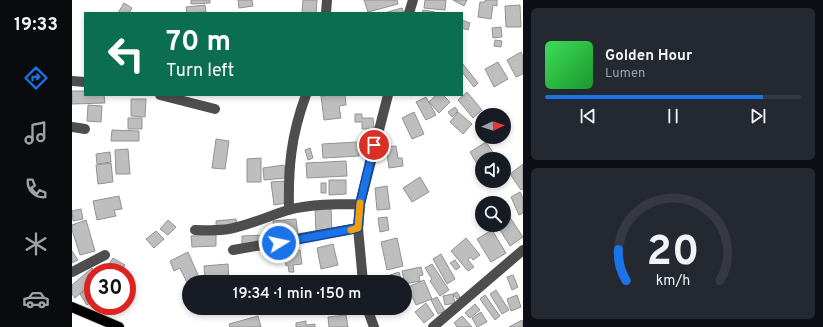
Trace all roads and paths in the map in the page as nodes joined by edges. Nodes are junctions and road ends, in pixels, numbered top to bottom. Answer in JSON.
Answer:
{"nodes":[{"id":1,"x":328,"y":0,"type":"edge"},
{"id":2,"x":413,"y":0,"type":"edge"},
{"id":3,"x":326,"y":12,"type":"edge"},
{"id":4,"x":410,"y":12,"type":"edge"},
{"id":5,"x":72,"y":81,"type":"edge"},
{"id":6,"x":84,"y":82,"type":"edge"},
{"id":7,"x":164,"y":96,"type":"edge"},
{"id":8,"x":306,"y":96,"type":"edge"},
{"id":9,"x":388,"y":96,"type":"edge"},
{"id":10,"x":215,"y":109,"type":"dead end"},
{"id":11,"x":72,"y":127,"type":"edge"},
{"id":12,"x":85,"y":129,"type":"dead end"},
{"id":13,"x":360,"y":204,"type":"junction"},
{"id":14,"x":289,"y":210,"type":"junction"},
{"id":15,"x":358,"y":228,"type":"junction"},
{"id":16,"x":195,"y":230,"type":"dead end"},
{"id":17,"x":233,"y":250,"type":"dead end"},
{"id":18,"x":523,"y":250,"type":"edge"},
{"id":19,"x":105,"y":255,"type":"dead end"},
{"id":20,"x":72,"y":272,"type":"edge"},
{"id":21,"x":362,"y":275,"type":"edge"},
{"id":22,"x":72,"y":307,"type":"edge"},
{"id":23,"x":370,"y":315,"type":"edge"},
{"id":24,"x":119,"y":327,"type":"edge"},
{"id":25,"x":374,"y":327,"type":"edge"},
{"id":26,"x":433,"y":327,"type":"edge"}],
"edges":[{"from":1,"to":3,"type":"street"},
{"from":2,"to":4,"type":"street"},
{"from":5,"to":6,"type":"street"},
{"from":7,"to":10,"type":"street"},
{"from":8,"to":14,"type":"street"},
{"from":9,"to":13,"type":"street"},
{"from":11,"to":12,"type":"street"},
{"from":13,"to":14,"type":"street"},
{"from":13,"to":15,"type":"street"},
{"from":14,"to":16,"type":"street"},
{"from":15,"to":17,"type":"street"},
{"from":15,"to":21,"type":"street"},
{"from":18,"to":26,"type":"street"},
{"from":19,"to":20,"type":"street"},
{"from":22,"to":24,"type":"main road"},
{"from":23,"to":25,"type":"street"}]}
